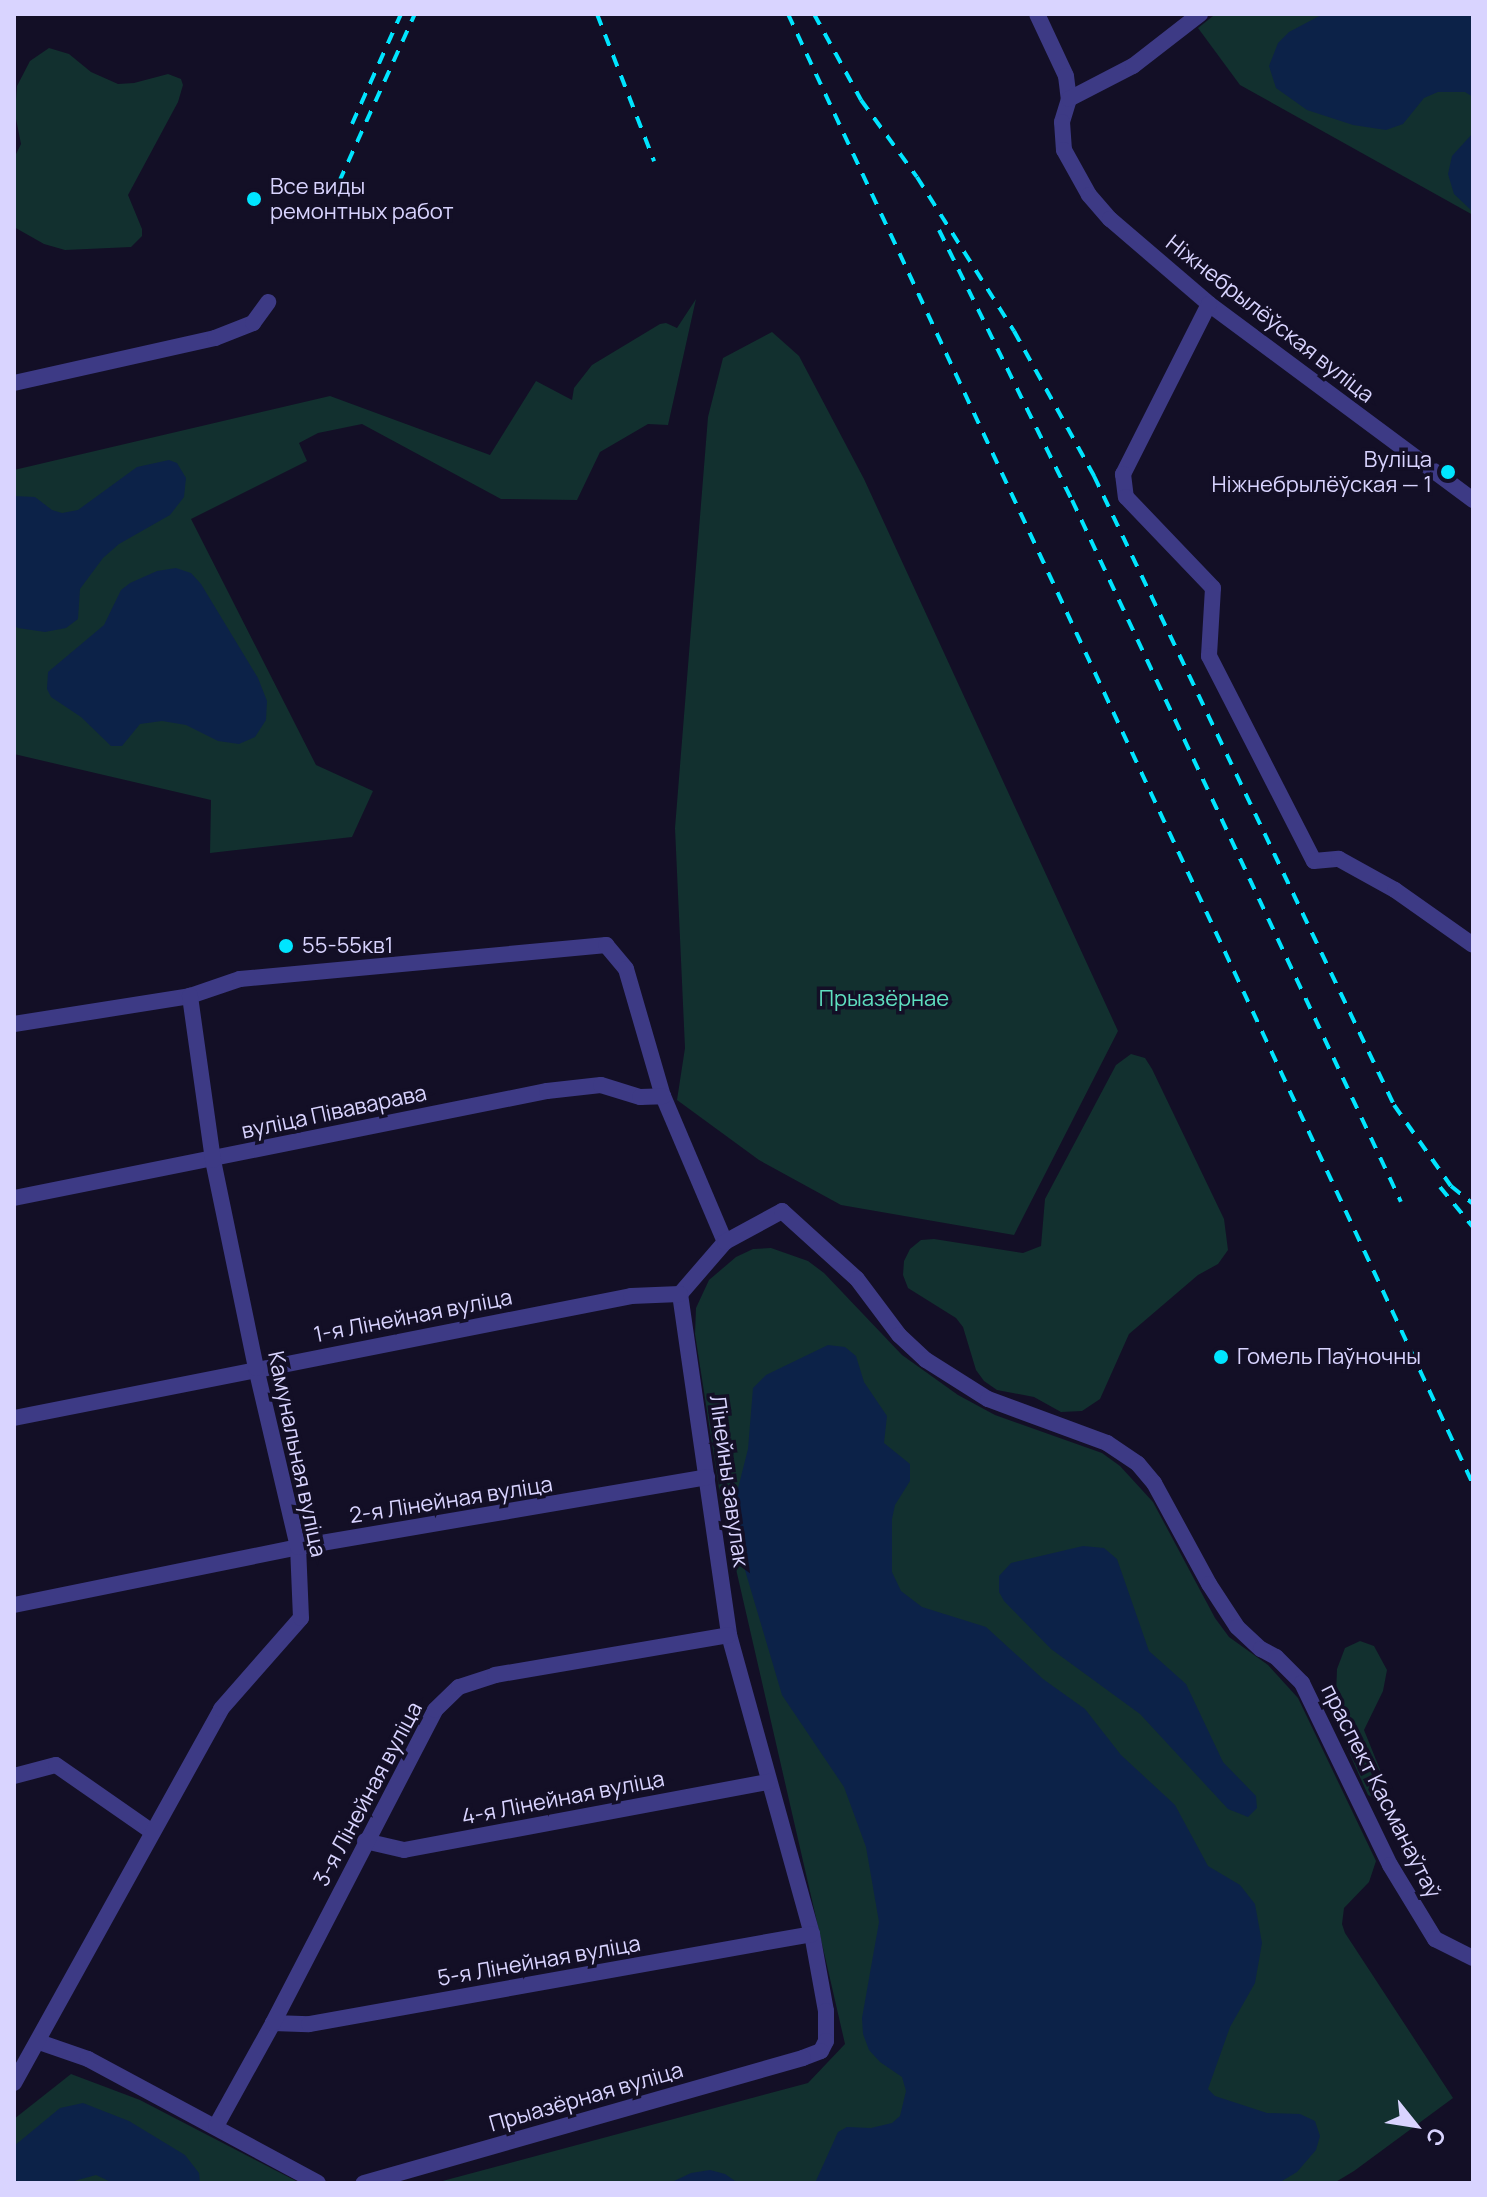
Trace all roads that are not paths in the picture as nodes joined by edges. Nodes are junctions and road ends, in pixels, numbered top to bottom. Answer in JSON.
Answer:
{"nodes":[{"id":1,"x":1037,"y":14,"type":"edge"},
{"id":2,"x":1200,"y":14,"type":"edge"},
{"id":3,"x":1069,"y":99,"type":"junction"},
{"id":4,"x":268,"y":302,"type":"dead end"},
{"id":5,"x":1209,"y":304,"type":"junction"},
{"id":6,"x":14,"y":383,"type":"edge"},
{"id":7,"x":1473,"y":500,"type":"edge"},
{"id":8,"x":1473,"y":945,"type":"edge"},
{"id":9,"x":190,"y":996,"type":"junction"},
{"id":10,"x":14,"y":1024,"type":"edge"},
{"id":11,"x":663,"y":1096,"type":"junction"},
{"id":12,"x":213,"y":1160,"type":"junction"},
{"id":13,"x":14,"y":1198,"type":"edge"},
{"id":14,"x":725,"y":1242,"type":"junction"},
{"id":15,"x":680,"y":1294,"type":"junction"},
{"id":16,"x":256,"y":1368,"type":"junction"},
{"id":17,"x":14,"y":1418,"type":"edge"},
{"id":18,"x":707,"y":1477,"type":"junction"},
{"id":19,"x":298,"y":1547,"type":"junction"},
{"id":20,"x":14,"y":1605,"type":"edge"},
{"id":21,"x":729,"y":1635,"type":"junction"},
{"id":22,"x":14,"y":1776,"type":"edge"},
{"id":23,"x":769,"y":1782,"type":"junction"},
{"id":24,"x":151,"y":1831,"type":"junction"},
{"id":25,"x":365,"y":1841,"type":"junction"},
{"id":26,"x":812,"y":1934,"type":"junction"},
{"id":27,"x":1473,"y":1958,"type":"edge"},
{"id":28,"x":273,"y":2023,"type":"junction"},
{"id":29,"x":39,"y":2042,"type":"junction"},
{"id":30,"x":821,"y":2051,"type":"joint"},
{"id":31,"x":14,"y":2083,"type":"edge"},
{"id":32,"x":216,"y":2126,"type":"junction"},
{"id":33,"x":318,"y":2183,"type":"edge"},
{"id":34,"x":363,"y":2183,"type":"edge"}],
"edges":[{"from":1,"to":3,"type":"street","name":"Ніжнебрылёўская вуліца"},
{"from":2,"to":3,"type":"street"},
{"from":3,"to":5,"type":"street","name":"Ніжнебрылёўская вуліца"},
{"from":4,"to":6,"type":"street"},
{"from":5,"to":7,"type":"street","name":"Ніжнебрылёўская вуліца"},
{"from":5,"to":8,"type":"street"},
{"from":9,"to":10,"type":"street"},
{"from":9,"to":11,"type":"street"},
{"from":9,"to":12,"type":"street","name":"Камунальная вуліца"},
{"from":11,"to":12,"type":"street","name":"вуліца Піваварава"},
{"from":11,"to":14,"type":"street"},
{"from":12,"to":13,"type":"street","name":"вуліца Піваварава"},
{"from":12,"to":16,"type":"street","name":"Камунальная вуліца"},
{"from":14,"to":15,"type":"street"},
{"from":14,"to":27,"type":"street","name":"праспект Касманаўтаў"},
{"from":15,"to":16,"type":"street","name":"1-я Лінейная вуліца"},
{"from":15,"to":18,"type":"street","name":"Лінейны завулак"},
{"from":16,"to":17,"type":"street","name":"1-я Лінейная вуліца"},
{"from":16,"to":19,"type":"street","name":"Камунальная вуліца"},
{"from":18,"to":19,"type":"street","name":"2-я Лінейная вуліца"},
{"from":18,"to":21,"type":"street","name":"Лінейны завулак"},
{"from":19,"to":20,"type":"street","name":"2-я Лінейная вуліца"},
{"from":19,"to":24,"type":"street","name":"Камунальная вуліца"},
{"from":21,"to":23,"type":"street","name":"Лінейны завулак"},
{"from":21,"to":25,"type":"street","name":"3-я Лінейная вуліца"},
{"from":22,"to":24,"type":"street"},
{"from":23,"to":25,"type":"street","name":"4-я Лінейная вуліца"},
{"from":23,"to":26,"type":"street","name":"Лінейны завулак"},
{"from":24,"to":29,"type":"street","name":"Камунальная вуліца"},
{"from":25,"to":28,"type":"street","name":"3-я Лінейная вуліца"},
{"from":26,"to":28,"type":"street","name":"5-я Лінейная вуліца"},
{"from":26,"to":30,"type":"street","name":"Лінейны завулак"},
{"from":28,"to":32,"type":"street","name":"3-я Лінейная вуліца"},
{"from":29,"to":31,"type":"street","name":"Камунальная вуліца"},
{"from":29,"to":32,"type":"street"},
{"from":30,"to":34,"type":"street","name":"Прыазёрная вуліца"},
{"from":32,"to":33,"type":"street"}]}
